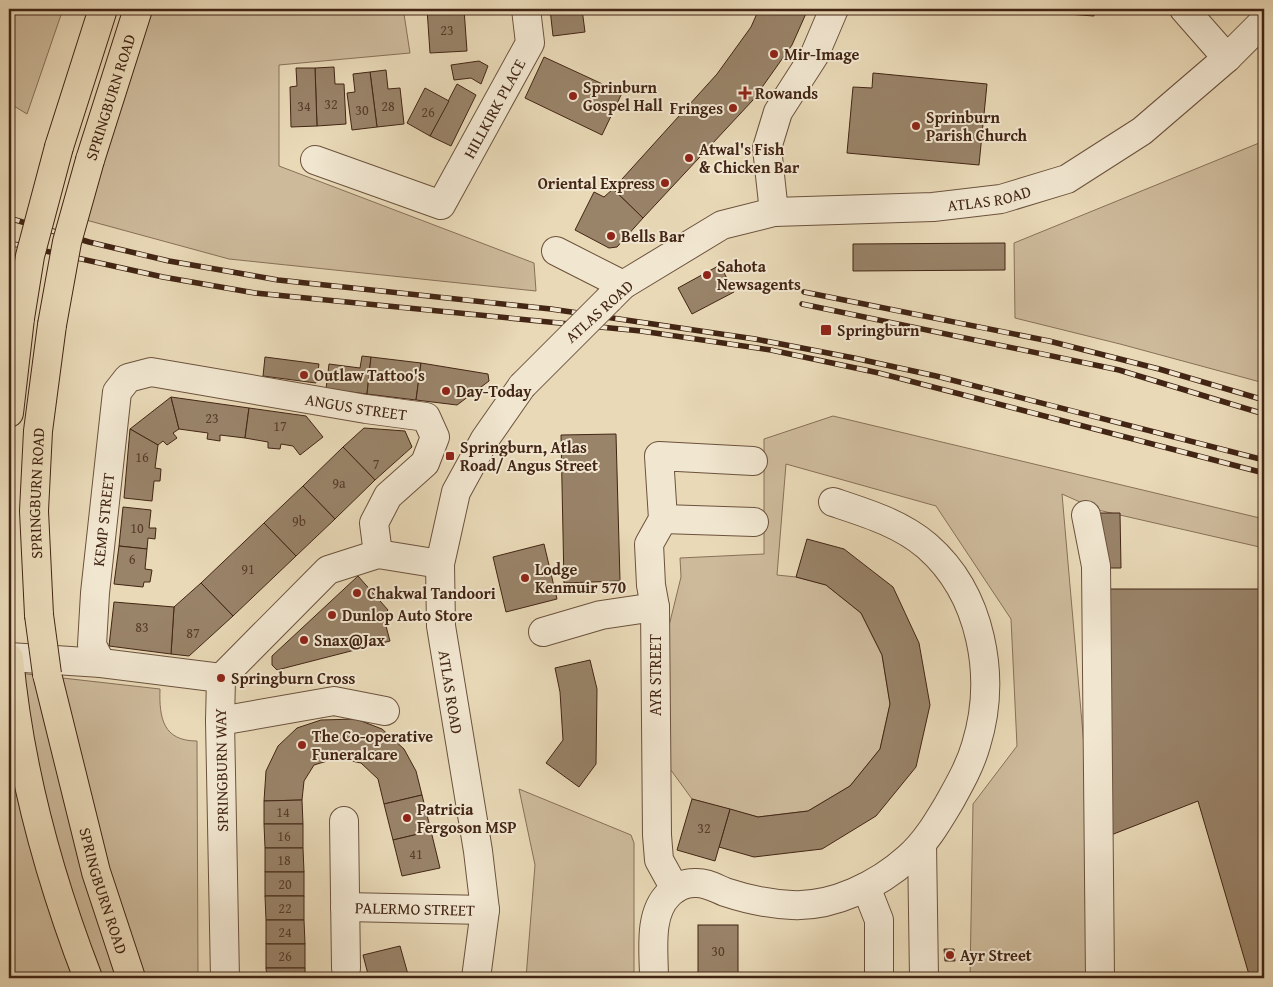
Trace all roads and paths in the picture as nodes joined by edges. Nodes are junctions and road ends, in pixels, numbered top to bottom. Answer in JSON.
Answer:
{"nodes":[{"id":1,"x":103,"y":9,"type":"edge"},
{"id":2,"x":138,"y":9,"type":"edge"},
{"id":3,"x":526,"y":9,"type":"edge"},
{"id":4,"x":834,"y":9,"type":"edge"},
{"id":5,"x":1184,"y":9,"type":"edge"},
{"id":6,"x":1264,"y":21,"type":"edge"},
{"id":7,"x":1227,"y":58,"type":"junction"},
{"id":8,"x":315,"y":160,"type":"dead end"},
{"id":9,"x":774,"y":212,"type":"junction"},
{"id":10,"x":556,"y":251,"type":"dead end"},
{"id":11,"x":616,"y":292,"type":"junction"},
{"id":12,"x":128,"y":378,"type":"joint"},
{"id":13,"x":9,"y":414,"type":"edge"},
{"id":14,"x":753,"y":461,"type":"dead end"},
{"id":15,"x":833,"y":502,"type":"dead end"},
{"id":16,"x":1086,"y":515,"type":"dead end"},
{"id":17,"x":663,"y":519,"type":"junction"},
{"id":18,"x":754,"y":522,"type":"dead end"},
{"id":19,"x":378,"y":554,"type":"junction"},
{"id":20,"x":440,"y":564,"type":"junction"},
{"id":21,"x":655,"y":607,"type":"junction"},
{"id":22,"x":543,"y":632,"type":"dead end"},
{"id":23,"x":9,"y":661,"type":"edge"},
{"id":24,"x":101,"y":663,"type":"junction"},
{"id":25,"x":222,"y":678,"type":"junction"},
{"id":26,"x":385,"y":711,"type":"dead end"},
{"id":27,"x":220,"y":720,"type":"junction"},
{"id":28,"x":344,"y":821,"type":"dead end"},
{"id":29,"x":922,"y":844,"type":"junction"},
{"id":30,"x":866,"y":887,"type":"junction"},
{"id":31,"x":675,"y":889,"type":"junction"},
{"id":32,"x":345,"y":907,"type":"junction"},
{"id":33,"x":485,"y":910,"type":"junction"},
{"id":34,"x":346,"y":968,"type":"dead end"},
{"id":35,"x":88,"y":978,"type":"edge"},
{"id":36,"x":131,"y":978,"type":"edge"},
{"id":37,"x":225,"y":978,"type":"edge"},
{"id":38,"x":476,"y":978,"type":"edge"},
{"id":39,"x":654,"y":978,"type":"edge"},
{"id":40,"x":879,"y":978,"type":"edge"},
{"id":41,"x":924,"y":978,"type":"edge"},
{"id":42,"x":1100,"y":978,"type":"edge"}],
"edges":[{"from":1,"to":13,"type":"main road","name":"SPRINGBURN ROAD","bridge":true},
{"from":2,"to":36,"type":"main road","name":"SPRINGBURN ROAD","bridge":true},
{"from":3,"to":8,"type":"street","name":"HILLKIRK PLACE"},
{"from":4,"to":9,"type":"street"},
{"from":5,"to":7,"type":"street"},
{"from":6,"to":7,"type":"street","name":"ATLAS ROAD"},
{"from":7,"to":9,"type":"street","name":"ATLAS ROAD"},
{"from":9,"to":11,"type":"street","name":"ATLAS ROAD"},
{"from":10,"to":11,"type":"street"},
{"from":11,"to":20,"type":"street","name":"ATLAS ROAD","bridge":true},
{"from":12,"to":19,"type":"street","name":"ANGUS STREET"},
{"from":12,"to":24,"type":"street","name":"KEMP STREET"},
{"from":14,"to":17,"type":"street"},
{"from":15,"to":29,"type":"street"},
{"from":16,"to":42,"type":"street"},
{"from":17,"to":18,"type":"street"},
{"from":17,"to":21,"type":"street","name":"AYR STREET"},
{"from":19,"to":20,"type":"street"},
{"from":19,"to":25,"type":"street"},
{"from":20,"to":33,"type":"street","name":"ATLAS ROAD"},
{"from":21,"to":22,"type":"street"},
{"from":21,"to":31,"type":"street","name":"AYR STREET"},
{"from":23,"to":24,"type":"street"},
{"from":23,"to":35,"type":"main road"},
{"from":24,"to":25,"type":"street"},
{"from":25,"to":27,"type":"street","name":"SPRINGBURN WAY"},
{"from":26,"to":27,"type":"street"},
{"from":27,"to":37,"type":"street","name":"SPRINGBURN WAY"},
{"from":28,"to":32,"type":"street","name":"PALERMO STREET"},
{"from":29,"to":30,"type":"street"},
{"from":29,"to":41,"type":"street"},
{"from":30,"to":31,"type":"street"},
{"from":30,"to":40,"type":"street"},
{"from":31,"to":39,"type":"street"},
{"from":32,"to":33,"type":"street","name":"PALERMO STREET"},
{"from":32,"to":34,"type":"street","name":"PALERMO STREET"},
{"from":33,"to":38,"type":"street","name":"ATLAS ROAD"}]}
